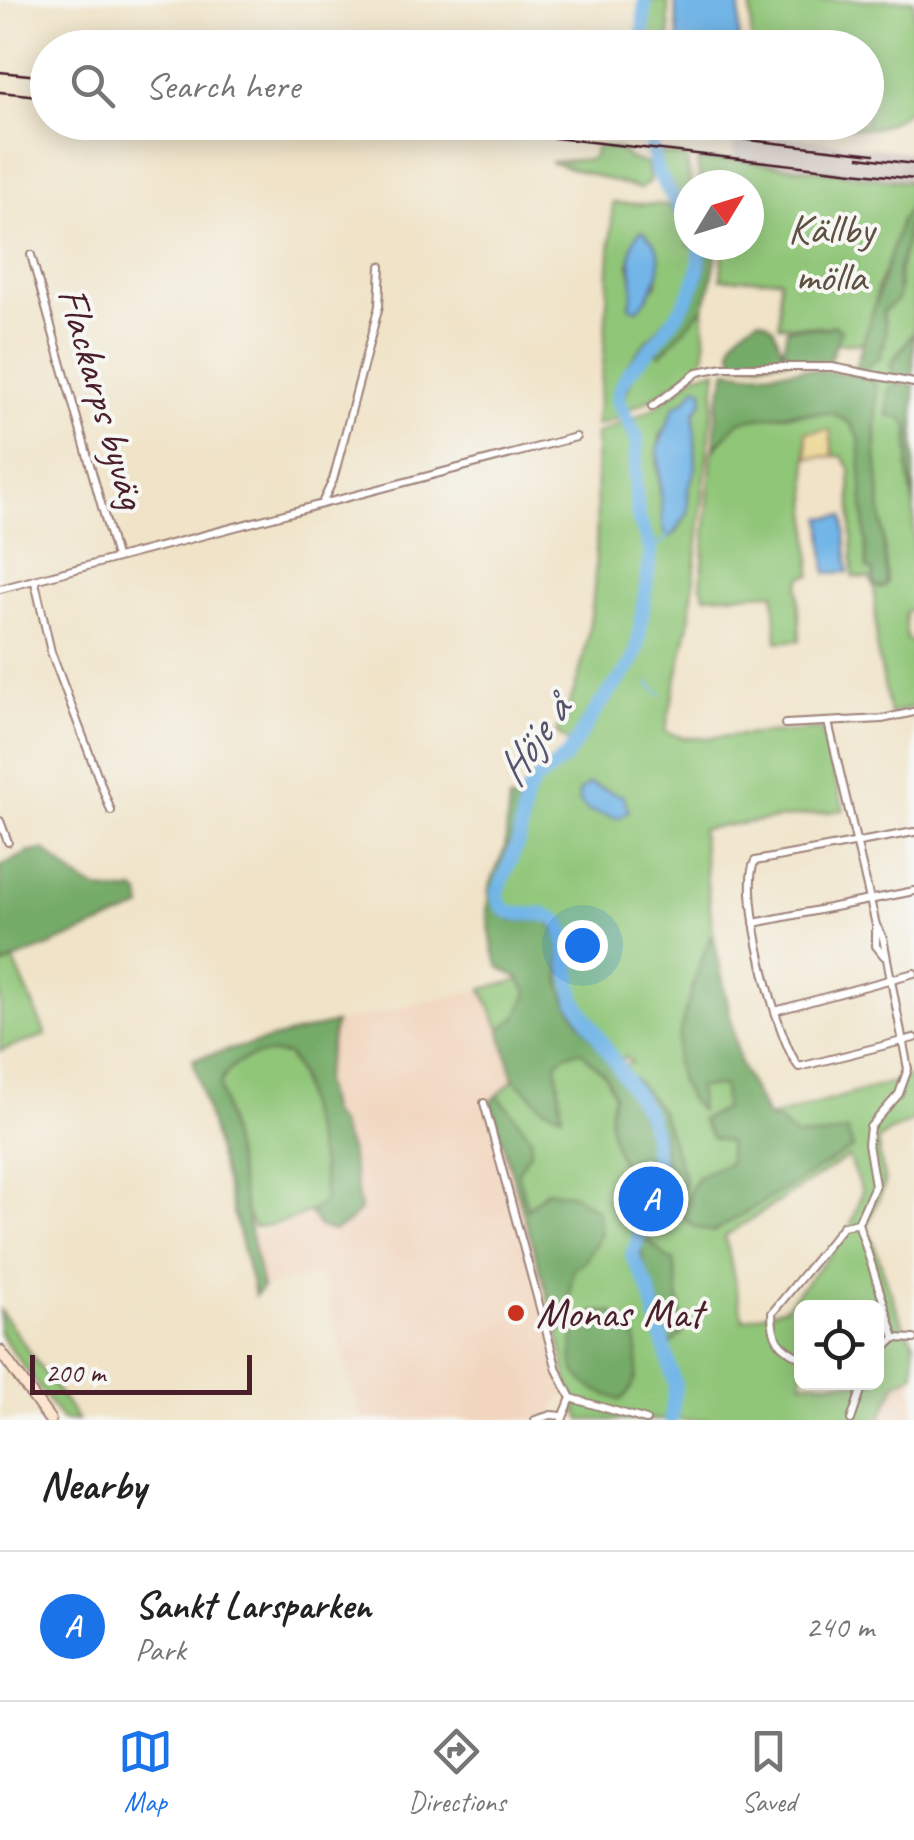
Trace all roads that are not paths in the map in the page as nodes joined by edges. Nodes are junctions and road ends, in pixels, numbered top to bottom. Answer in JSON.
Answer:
{"nodes":[{"id":1,"x":31,"y":255,"type":"dead end"},
{"id":2,"x":381,"y":266,"type":"dead end"},
{"id":3,"x":914,"y":383,"type":"edge"},
{"id":4,"x":652,"y":407,"type":"dead end"},
{"id":5,"x":576,"y":437,"type":"dead end"},
{"id":6,"x":322,"y":502,"type":"junction"},
{"id":7,"x":116,"y":557,"type":"junction"},
{"id":8,"x":35,"y":582,"type":"junction"},
{"id":9,"x":0,"y":589,"type":"edge"},
{"id":10,"x":914,"y":712,"type":"edge"},
{"id":11,"x":828,"y":722,"type":"junction"},
{"id":12,"x":784,"y":724,"type":"dead end"},
{"id":13,"x":111,"y":811,"type":"dead end"},
{"id":14,"x":0,"y":821,"type":"edge"},
{"id":15,"x":914,"y":832,"type":"edge"},
{"id":16,"x":8,"y":842,"type":"dead end"},
{"id":17,"x":858,"y":842,"type":"junction"},
{"id":18,"x":914,"y":891,"type":"edge"},
{"id":19,"x":871,"y":901,"type":"junction"},
{"id":20,"x":754,"y":923,"type":"junction"},
{"id":21,"x":914,"y":973,"type":"edge"},
{"id":22,"x":890,"y":978,"type":"junction"},
{"id":23,"x":775,"y":1011,"type":"junction"},
{"id":24,"x":914,"y":1038,"type":"edge"},
{"id":25,"x":904,"y":1040,"type":"junction"},
{"id":26,"x":484,"y":1103,"type":"dead end"},
{"id":27,"x":858,"y":1223,"type":"junction"},
{"id":28,"x":895,"y":1338,"type":"junction"},
{"id":29,"x":914,"y":1340,"type":"edge"},
{"id":30,"x":884,"y":1348,"type":"edge"},
{"id":31,"x":0,"y":1351,"type":"edge"},
{"id":32,"x":794,"y":1353,"type":"edge"},
{"id":33,"x":861,"y":1390,"type":"edge"},
{"id":34,"x":571,"y":1398,"type":"junction"},
{"id":35,"x":562,"y":1418,"type":"edge"},
{"id":36,"x":50,"y":1420,"type":"edge"},
{"id":37,"x":534,"y":1420,"type":"edge"},
{"id":38,"x":645,"y":1420,"type":"edge"},
{"id":39,"x":851,"y":1420,"type":"edge"}],
"edges":[{"from":1,"to":7,"type":"street","name":"Flackarps byväg"},
{"from":2,"to":6,"type":"street"},
{"from":3,"to":4,"type":"street"},
{"from":5,"to":6,"type":"street","name":"Flackarps byväg"},
{"from":6,"to":7,"type":"street","name":"Flackarps byväg"},
{"from":7,"to":8,"type":"street","name":"Flackarps byväg"},
{"from":8,"to":9,"type":"street","name":"Flackarps byväg"},
{"from":8,"to":13,"type":"street"},
{"from":10,"to":11,"type":"street"},
{"from":11,"to":12,"type":"street"},
{"from":11,"to":17,"type":"street"},
{"from":14,"to":16,"type":"street"},
{"from":15,"to":17,"type":"street"},
{"from":17,"to":19,"type":"street"},
{"from":17,"to":20,"type":"street"},
{"from":18,"to":19,"type":"street"},
{"from":19,"to":20,"type":"street"},
{"from":19,"to":22,"type":"street"},
{"from":20,"to":23,"type":"street"},
{"from":21,"to":22,"type":"street"},
{"from":22,"to":23,"type":"street"},
{"from":22,"to":25,"type":"street"},
{"from":23,"to":25,"type":"street"},
{"from":24,"to":25,"type":"street"},
{"from":25,"to":27,"type":"street"},
{"from":26,"to":34,"type":"street"},
{"from":27,"to":28,"type":"street"},
{"from":27,"to":32,"type":"street"},
{"from":28,"to":29,"type":"street"},
{"from":28,"to":30,"type":"street"},
{"from":31,"to":36,"type":"main road"},
{"from":33,"to":39,"type":"street"},
{"from":34,"to":35,"type":"street"},
{"from":34,"to":38,"type":"street"},
{"from":35,"to":37,"type":"street"}]}
